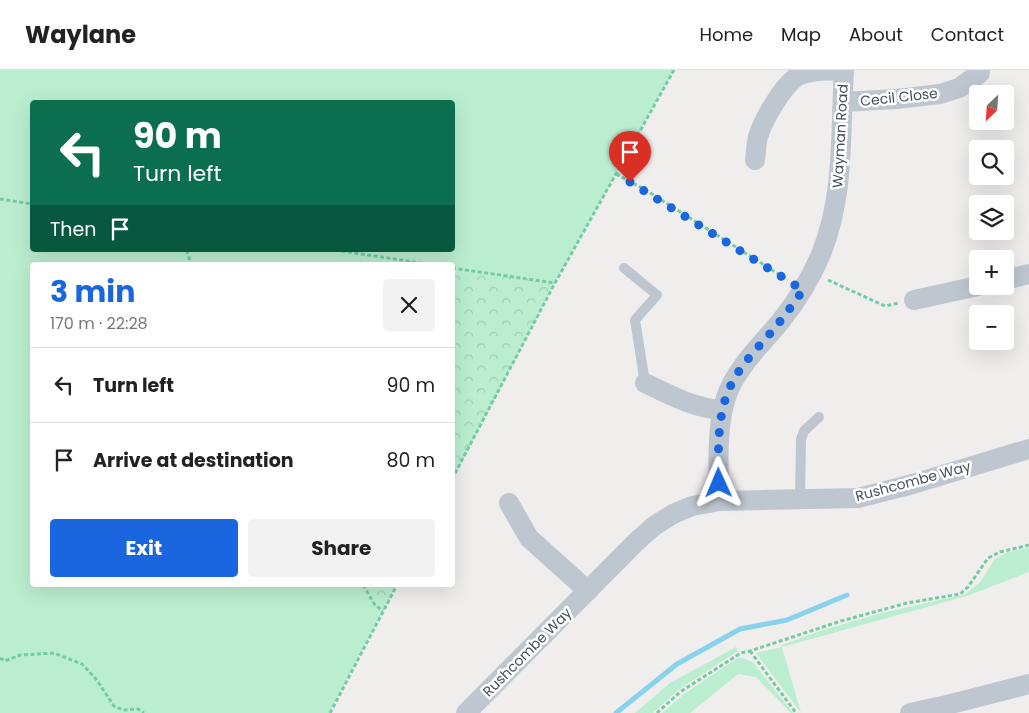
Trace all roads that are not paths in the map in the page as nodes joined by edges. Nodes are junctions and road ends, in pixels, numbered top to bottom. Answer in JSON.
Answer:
{"nodes":[{"id":1,"x":843,"y":71,"type":"edge"},
{"id":2,"x":980,"y":73,"type":"dead end"},
{"id":3,"x":843,"y":102,"type":"junction"},
{"id":4,"x":755,"y":160,"type":"dead end"},
{"id":5,"x":624,"y":268,"type":"dead end"},
{"id":6,"x":1029,"y":274,"type":"edge"},
{"id":7,"x":1014,"y":278,"type":"edge"},
{"id":8,"x":969,"y":288,"type":"edge"},
{"id":9,"x":914,"y":300,"type":"road end"},
{"id":10,"x":645,"y":383,"type":"joint"},
{"id":11,"x":722,"y":410,"type":"junction"},
{"id":12,"x":819,"y":417,"type":"dead end"},
{"id":13,"x":1029,"y":449,"type":"edge"},
{"id":14,"x":800,"y":500,"type":"junction"},
{"id":15,"x":720,"y":501,"type":"junction"},
{"id":16,"x":509,"y":502,"type":"dead end"},
{"id":17,"x":588,"y":591,"type":"junction"},
{"id":18,"x":1029,"y":684,"type":"edge"},
{"id":19,"x":466,"y":713,"type":"edge"},
{"id":20,"x":910,"y":713,"type":"edge"}],
"edges":[{"from":1,"to":3,"type":"street","name":"Wayman Road"},
{"from":1,"to":4,"type":"street"},
{"from":2,"to":3,"type":"street","name":"Cecil Close"},
{"from":3,"to":11,"type":"street","name":"Wayman Road"},
{"from":5,"to":10,"type":"lane"},
{"from":6,"to":7,"type":"street"},
{"from":8,"to":9,"type":"street"},
{"from":10,"to":11,"type":"street"},
{"from":11,"to":15,"type":"street","name":"Wayman Road"},
{"from":12,"to":14,"type":"lane"},
{"from":13,"to":14,"type":"street","name":"Rushcombe Way"},
{"from":14,"to":15,"type":"street","name":"Rushcombe Way"},
{"from":15,"to":17,"type":"street","name":"Rushcombe Way"},
{"from":16,"to":17,"type":"street"},
{"from":17,"to":19,"type":"street","name":"Rushcombe Way"},
{"from":18,"to":20,"type":"street"}]}
